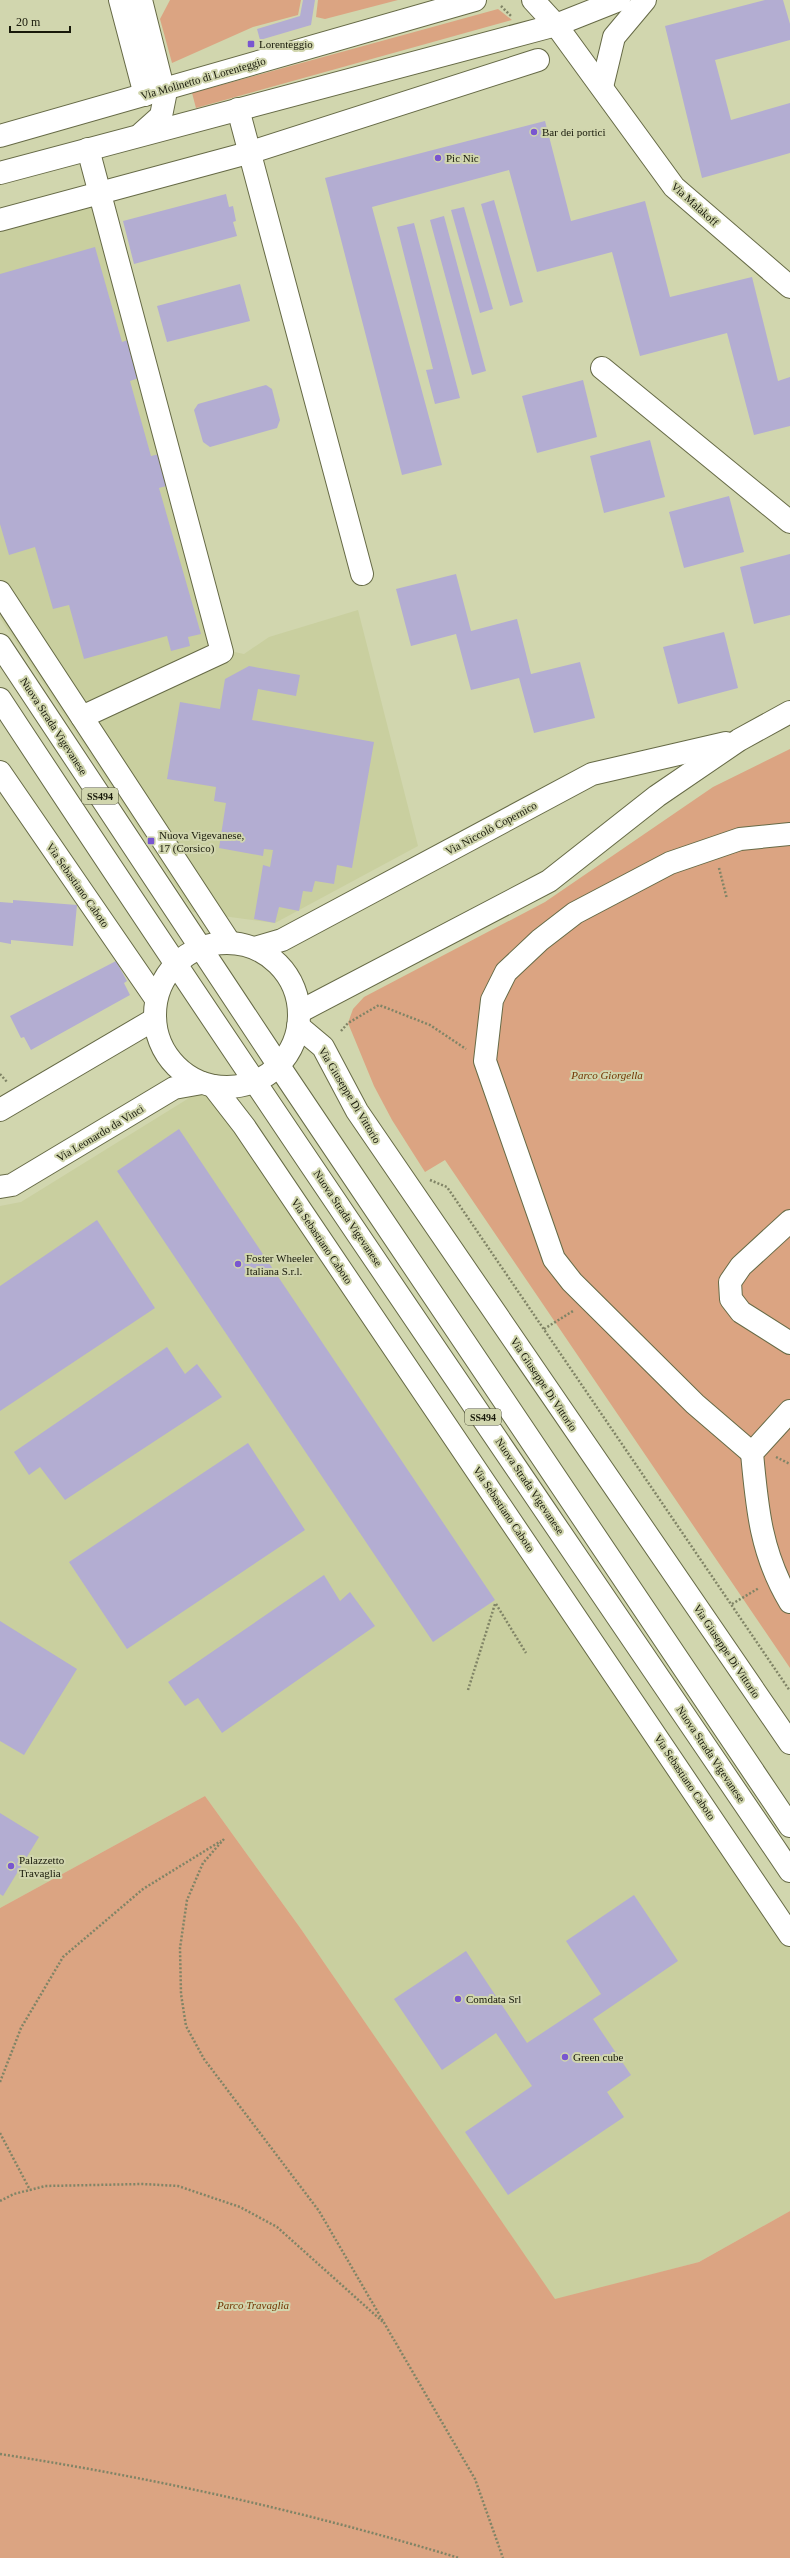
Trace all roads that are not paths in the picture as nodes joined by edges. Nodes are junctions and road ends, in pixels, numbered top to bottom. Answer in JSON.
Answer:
{"nodes":[{"id":1,"x":120,"y":0,"type":"edge"},
{"id":2,"x":141,"y":0,"type":"edge"},
{"id":3,"x":475,"y":0,"type":"edge"},
{"id":4,"x":533,"y":0,"type":"edge"},
{"id":5,"x":619,"y":0,"type":"edge"},
{"id":6,"x":645,"y":0,"type":"edge"},
{"id":7,"x":556,"y":25,"type":"junction"},
{"id":8,"x":538,"y":60,"type":"dead end"},
{"id":9,"x":602,"y":87,"type":"junction"},
{"id":10,"x":155,"y":92,"type":"junction"},
{"id":11,"x":238,"y":108,"type":"junction"},
{"id":12,"x":0,"y":136,"type":"edge"},
{"id":13,"x":138,"y":136,"type":"junction"},
{"id":14,"x":88,"y":149,"type":"junction"},
{"id":15,"x":248,"y":153,"type":"junction"},
{"id":16,"x":0,"y":173,"type":"edge"},
{"id":17,"x":101,"y":192,"type":"junction"},
{"id":18,"x":0,"y":220,"type":"edge"},
{"id":19,"x":790,"y":287,"type":"edge"},
{"id":20,"x":602,"y":368,"type":"dead end"},
{"id":21,"x":790,"y":522,"type":"edge"},
{"id":22,"x":362,"y":574,"type":"dead end"},
{"id":23,"x":0,"y":592,"type":"edge"},
{"id":24,"x":0,"y":645,"type":"edge"},
{"id":25,"x":0,"y":700,"type":"edge"},
{"id":26,"x":790,"y":712,"type":"edge"},
{"id":27,"x":82,"y":717,"type":"junction"},
{"id":28,"x":739,"y":740,"type":"junction"},
{"id":29,"x":0,"y":772,"type":"edge"},
{"id":30,"x":790,"y":834,"type":"edge"},
{"id":31,"x":230,"y":943,"type":"junction"},
{"id":32,"x":200,"y":948,"type":"junction"},
{"id":33,"x":255,"y":948,"type":"junction"},
{"id":34,"x":175,"y":965,"type":"junction"},
{"id":35,"x":156,"y":1009,"type":"junction"},
{"id":36,"x":299,"y":1019,"type":"junction"},
{"id":37,"x":279,"y":1066,"type":"junction"},
{"id":38,"x":256,"y":1082,"type":"junction"},
{"id":39,"x":207,"y":1085,"type":"junction"},
{"id":40,"x":0,"y":1110,"type":"edge"},
{"id":41,"x":0,"y":1187,"type":"edge"},
{"id":42,"x":790,"y":1221,"type":"edge"},
{"id":43,"x":790,"y":1343,"type":"edge"},
{"id":44,"x":790,"y":1411,"type":"edge"},
{"id":45,"x":752,"y":1453,"type":"junction"},
{"id":46,"x":790,"y":1602,"type":"edge"},
{"id":47,"x":790,"y":1743,"type":"edge"},
{"id":48,"x":790,"y":1826,"type":"edge"},
{"id":49,"x":790,"y":1871,"type":"edge"},
{"id":50,"x":790,"y":1934,"type":"edge"}],
"edges":[{"from":1,"to":10,"type":"street"},
{"from":2,"to":10,"type":"street"},
{"from":3,"to":10,"type":"street","name":"Via Molinetto di Lorenteggio"},
{"from":4,"to":7,"type":"street"},
{"from":5,"to":7,"type":"street"},
{"from":6,"to":9,"type":"street"},
{"from":7,"to":9,"type":"street"},
{"from":7,"to":11,"type":"street"},
{"from":8,"to":15,"type":"street"},
{"from":9,"to":19,"type":"street","name":"Via Malakoff"},
{"from":10,"to":12,"type":"street","name":"Via Molinetto di Lorenteggio"},
{"from":10,"to":13,"type":"street"},
{"from":11,"to":13,"type":"street"},
{"from":11,"to":15,"type":"street"},
{"from":13,"to":14,"type":"street"},
{"from":14,"to":16,"type":"street"},
{"from":14,"to":17,"type":"street"},
{"from":15,"to":17,"type":"street"},
{"from":15,"to":22,"type":"street"},
{"from":17,"to":18,"type":"street"},
{"from":17,"to":27,"type":"street"},
{"from":20,"to":21,"type":"street"},
{"from":23,"to":27,"type":"street"},
{"from":24,"to":32,"type":"street","name":"Nuova Strada Vigevanese","number":"SS494"},
{"from":25,"to":34,"type":"street","name":"Nuova Strada Vigevanese","number":"SS494"},
{"from":26,"to":28,"type":"street","name":"Via Niccolò Copernico"},
{"from":27,"to":31,"type":"street"},
{"from":28,"to":33,"type":"street","name":"Via Niccolò Copernico"},
{"from":28,"to":36,"type":"street","name":"Via Niccolò Copernico"},
{"from":29,"to":35,"type":"street","name":"Via Sebastiano Caboto"},
{"from":30,"to":45,"type":"street"},
{"from":31,"to":32,"type":"street"},
{"from":31,"to":33,"type":"street"},
{"from":32,"to":34,"type":"street"},
{"from":32,"to":37,"type":"street","name":"Nuova Strada Vigevanese","number":"SS494"},
{"from":33,"to":36,"type":"street"},
{"from":34,"to":35,"type":"street"},
{"from":34,"to":38,"type":"street","name":"Nuova Strada Vigevanese","number":"SS494"},
{"from":35,"to":39,"type":"street"},
{"from":35,"to":40,"type":"street"},
{"from":36,"to":37,"type":"street"},
{"from":36,"to":47,"type":"street","name":"Via Giuseppe Di Vittorio"},
{"from":37,"to":38,"type":"street"},
{"from":37,"to":48,"type":"street","name":"Nuova Strada Vigevanese","number":"SS494"},
{"from":38,"to":39,"type":"street"},
{"from":38,"to":49,"type":"street","name":"Nuova Strada Vigevanese","number":"SS494"},
{"from":39,"to":41,"type":"street","name":"Via Leonardo da Vinci"},
{"from":39,"to":50,"type":"street","name":"Via Sebastiano Caboto"},
{"from":42,"to":43,"type":"street"},
{"from":44,"to":45,"type":"street"},
{"from":45,"to":46,"type":"street"}]}
